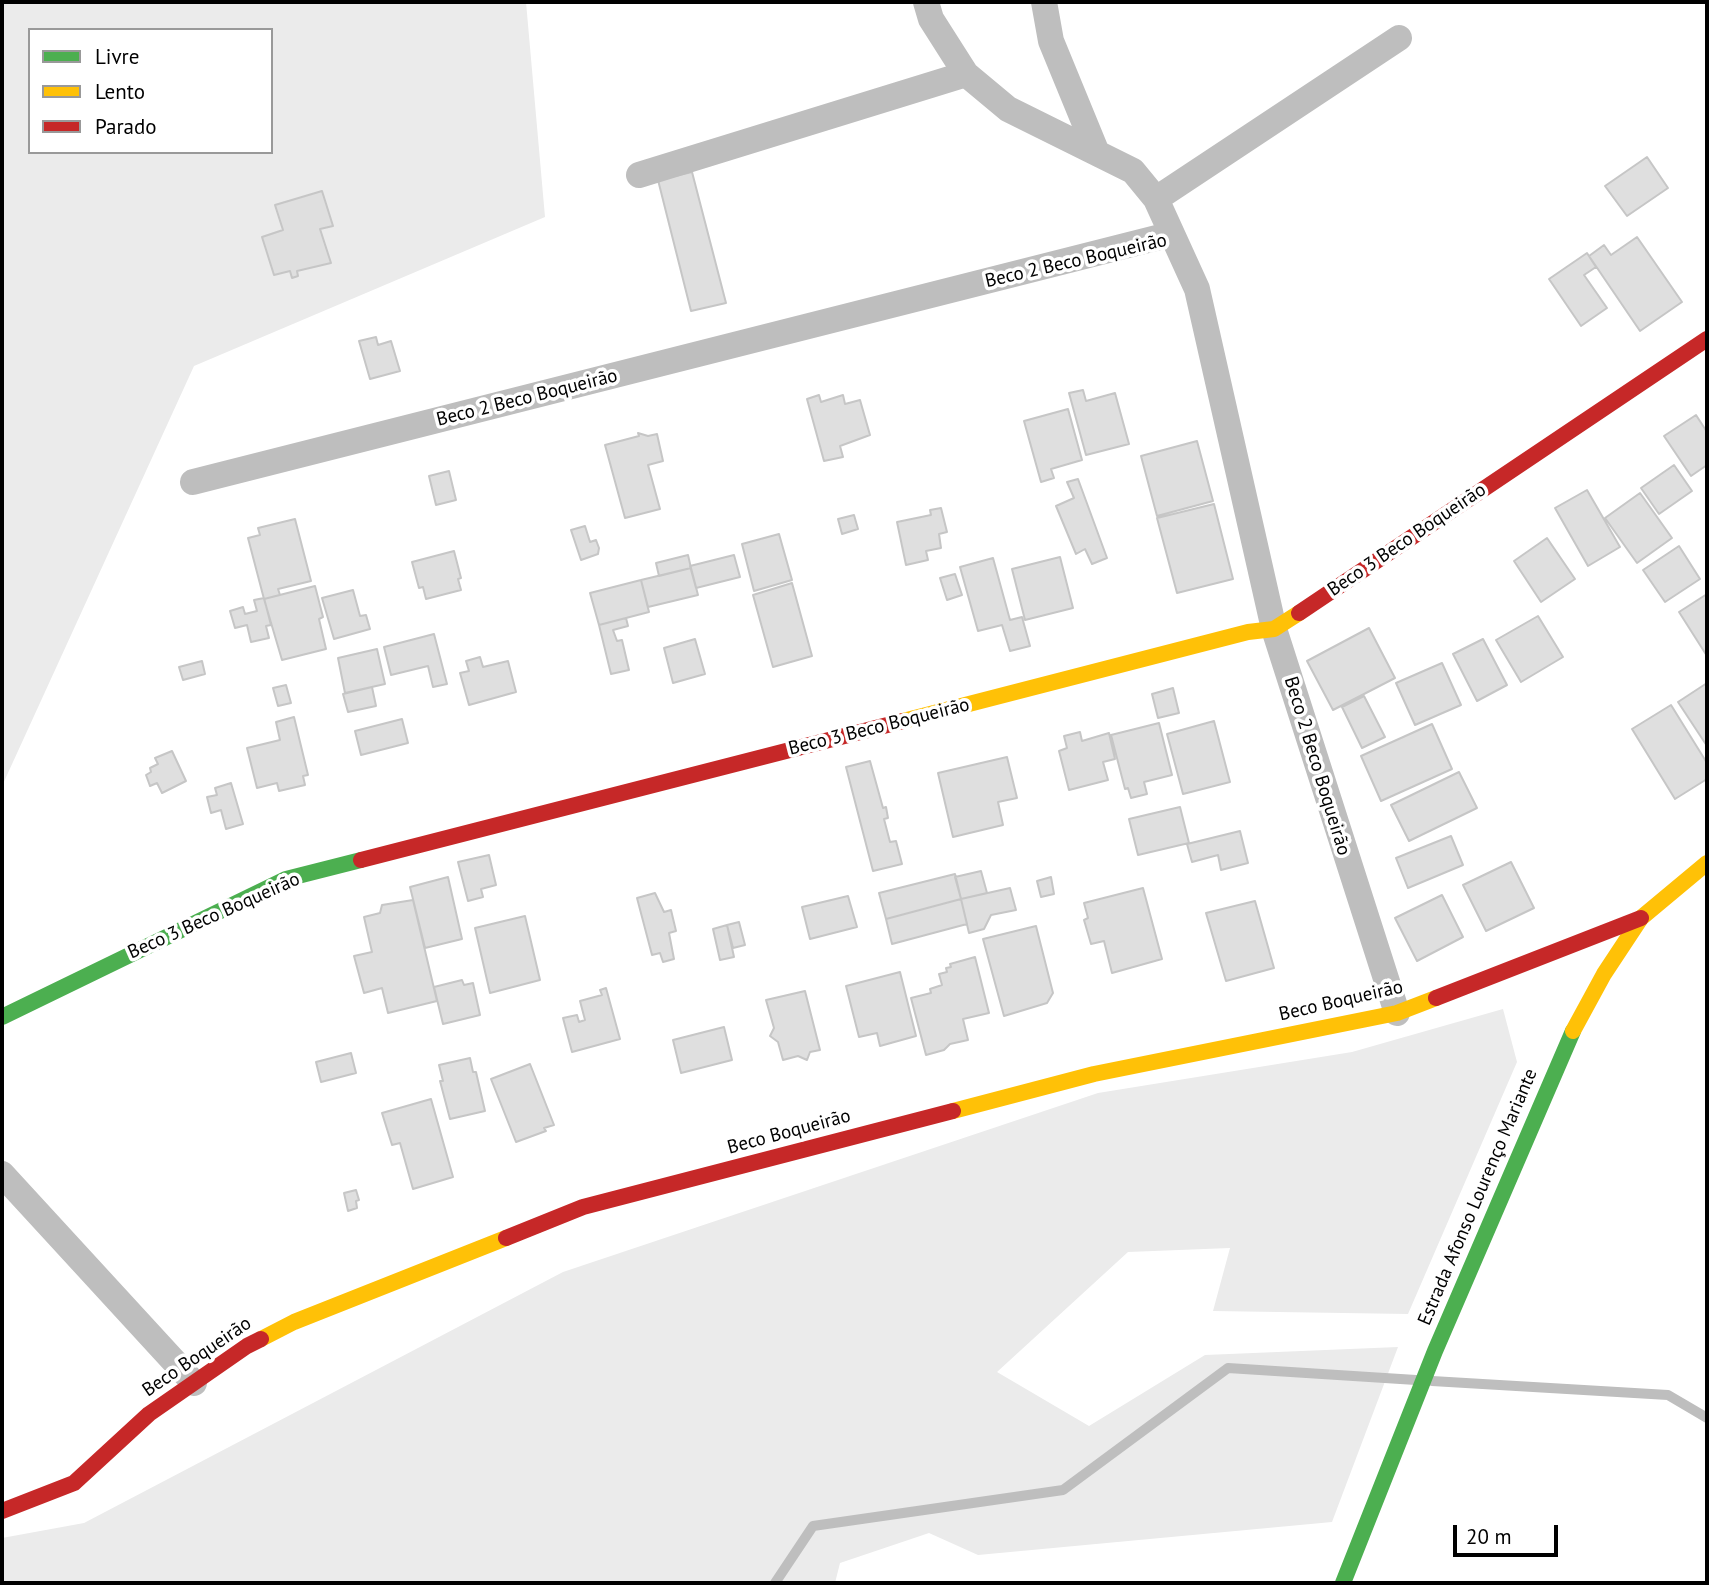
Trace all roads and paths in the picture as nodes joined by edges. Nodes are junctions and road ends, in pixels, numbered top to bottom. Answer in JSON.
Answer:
{"nodes":[{"id":1,"x":926,"y":2,"type":"edge"},
{"id":2,"x":1044,"y":2,"type":"edge"},
{"id":3,"x":1399,"y":37,"type":"dead end"},
{"id":4,"x":966,"y":74,"type":"junction"},
{"id":5,"x":1097,"y":153,"type":"junction"},
{"id":6,"x":639,"y":176,"type":"dead end"},
{"id":7,"x":1156,"y":199,"type":"junction"},
{"id":8,"x":1172,"y":234,"type":"junction"},
{"id":9,"x":1707,"y":339,"type":"edge"},
{"id":10,"x":193,"y":482,"type":"dead end"},
{"id":11,"x":1274,"y":629,"type":"junction"},
{"id":12,"x":1707,"y":863,"type":"edge"},
{"id":13,"x":1641,"y":918,"type":"junction"},
{"id":14,"x":1397,"y":1013,"type":"junction"},
{"id":15,"x":2,"y":1017,"type":"edge"},
{"id":16,"x":2,"y":1174,"type":"edge"},
{"id":17,"x":194,"y":1383,"type":"junction"},
{"id":18,"x":2,"y":1511,"type":"edge"},
{"id":19,"x":1343,"y":1583,"type":"edge"}],
"edges":[{"from":1,"to":4,"type":"street"},
{"from":2,"to":5,"type":"street"},
{"from":3,"to":7,"type":"street"},
{"from":4,"to":5,"type":"street"},
{"from":4,"to":6,"type":"street"},
{"from":5,"to":7,"type":"street"},
{"from":7,"to":8,"type":"street"},
{"from":8,"to":10,"type":"street","name":"Beco 2 Beco Boqueirão"},
{"from":8,"to":11,"type":"street","name":"Beco 2 Beco Boqueirão"},
{"from":9,"to":11,"type":"street","name":"Beco 3 Beco Boqueirão"},
{"from":11,"to":14,"type":"street","name":"Beco 2 Beco Boqueirão"},
{"from":11,"to":15,"type":"street","name":"Beco 3 Beco Boqueirão"},
{"from":12,"to":13,"type":"street","name":"Estrada Afonso Lourenço Mariante"},
{"from":13,"to":14,"type":"street","name":"Beco Boqueirão"},
{"from":13,"to":19,"type":"street","name":"Estrada Afonso Lourenço Mariante"},
{"from":14,"to":17,"type":"street","name":"Beco Boqueirão"},
{"from":16,"to":17,"type":"street"},
{"from":17,"to":18,"type":"street","name":"Beco Boqueirão"}]}
